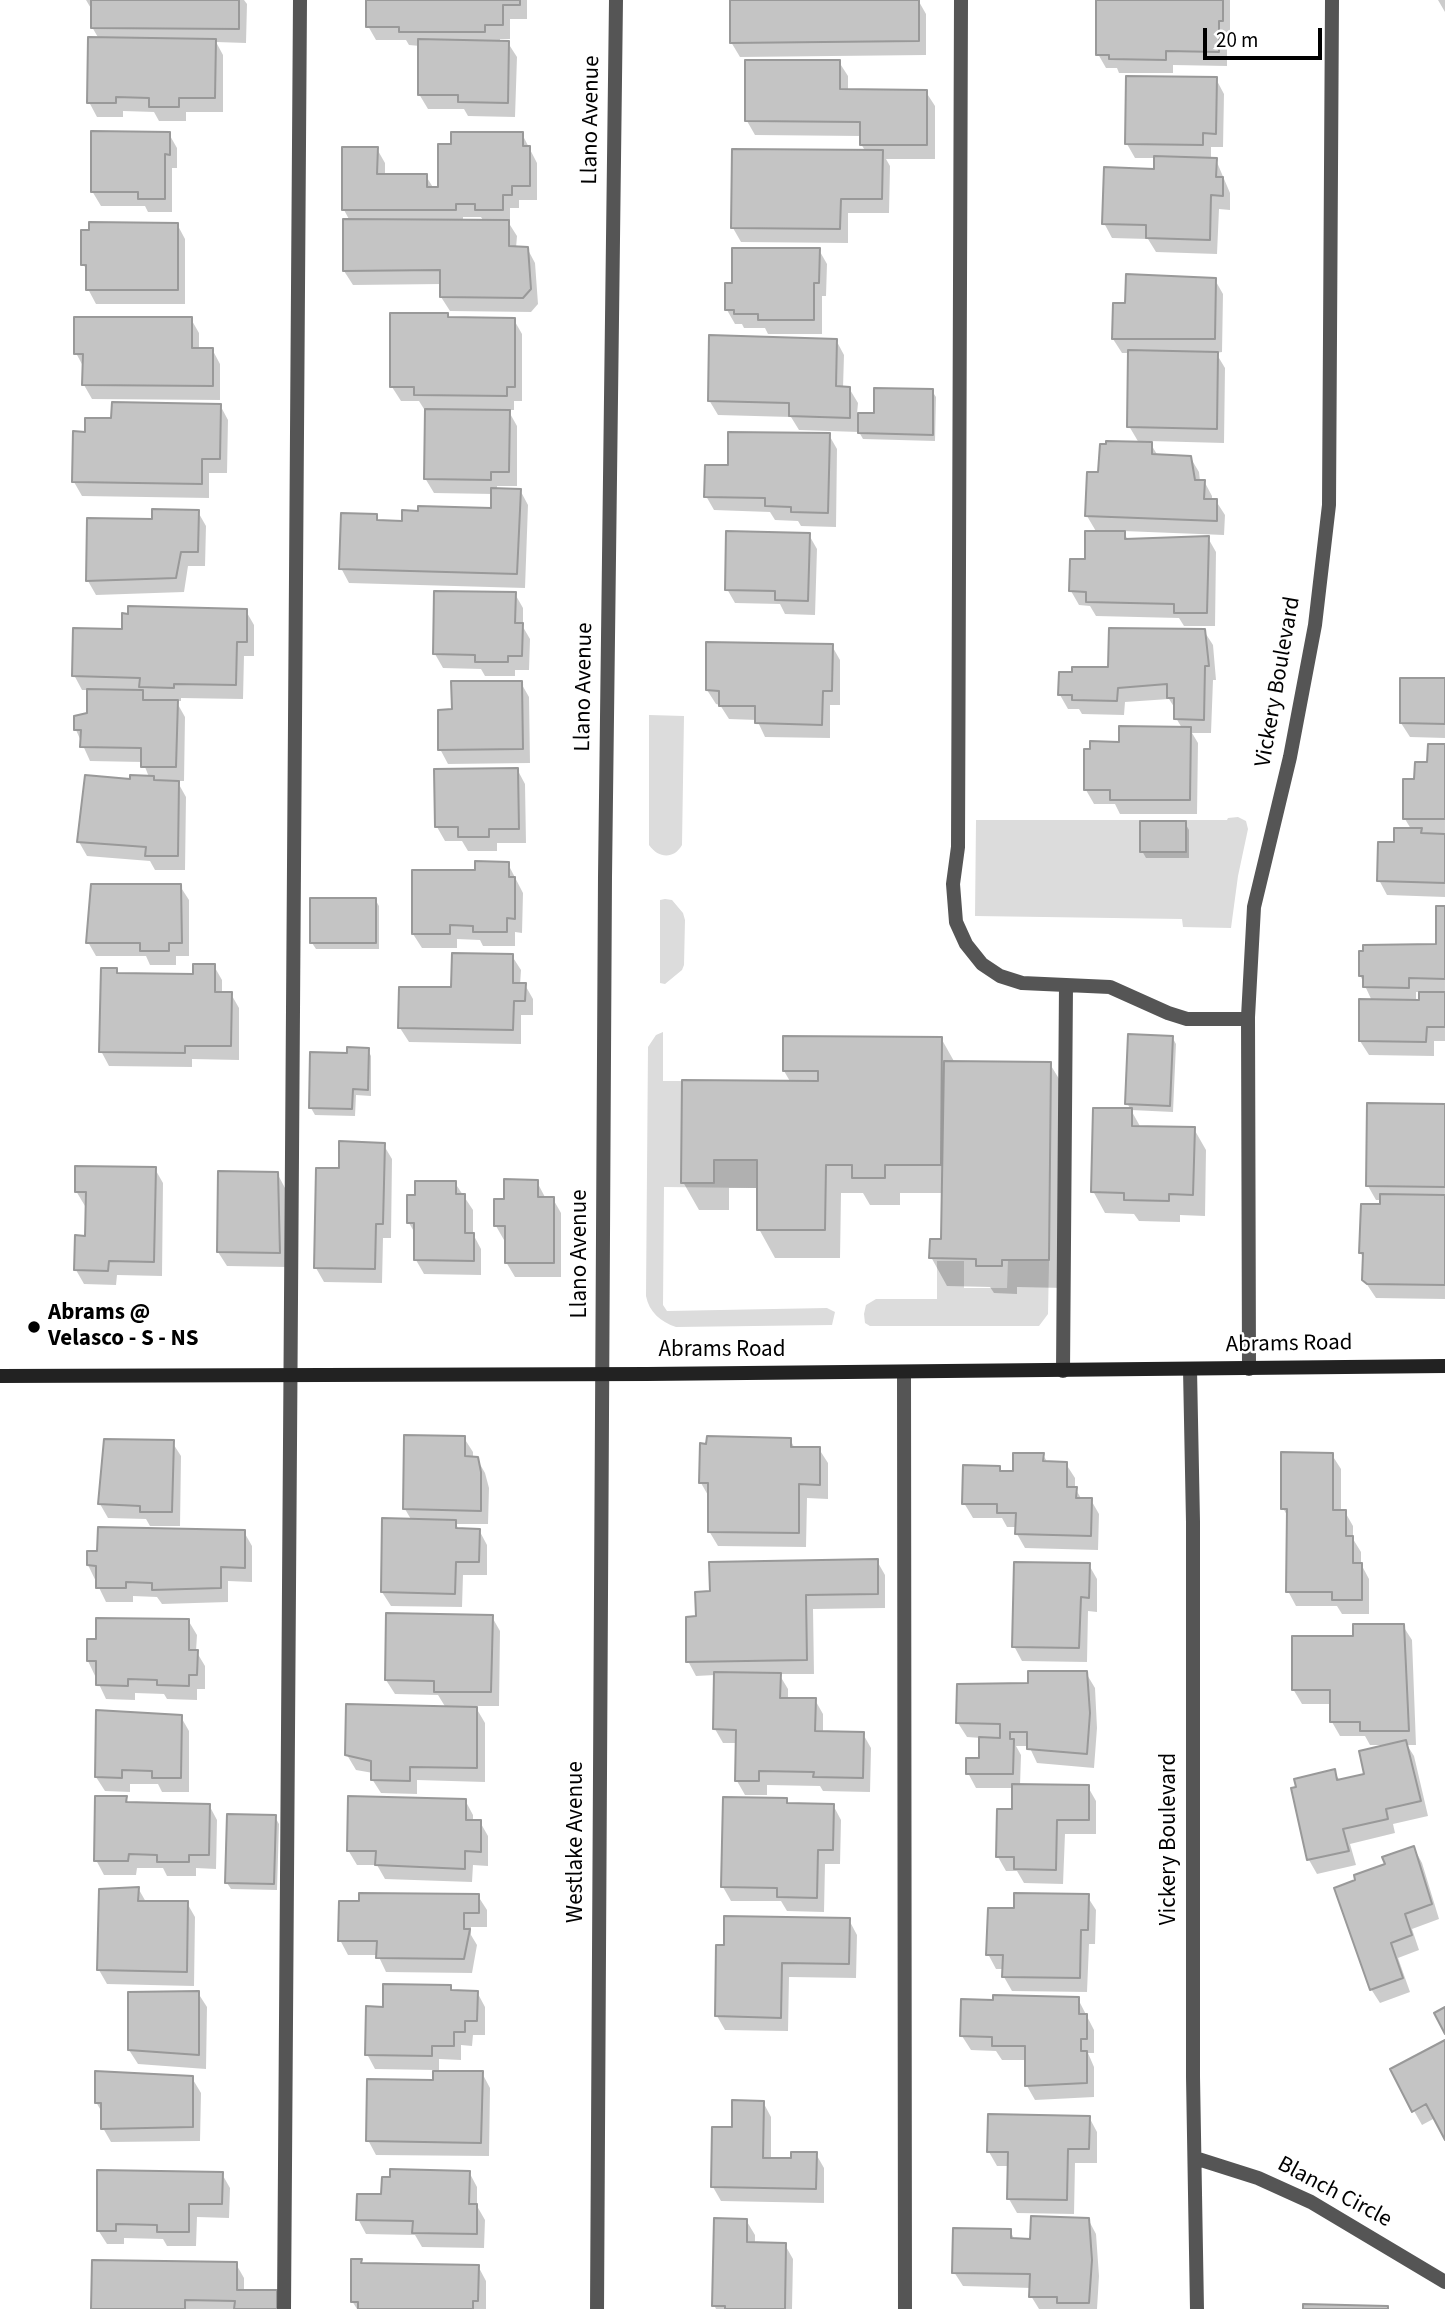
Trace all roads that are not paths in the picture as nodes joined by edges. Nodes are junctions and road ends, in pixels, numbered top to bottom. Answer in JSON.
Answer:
{"nodes":[{"id":1,"x":300,"y":0,"type":"edge"},
{"id":2,"x":616,"y":0,"type":"edge"},
{"id":3,"x":961,"y":0,"type":"edge"},
{"id":4,"x":1332,"y":0,"type":"edge"},
{"id":5,"x":1066,"y":985,"type":"junction"},
{"id":6,"x":1248,"y":1019,"type":"junction"},
{"id":7,"x":1445,"y":1366,"type":"edge"},
{"id":8,"x":1190,"y":1369,"type":"junction"},
{"id":9,"x":1249,"y":1369,"type":"junction"},
{"id":10,"x":1063,"y":1371,"type":"junction"},
{"id":11,"x":904,"y":1372,"type":"junction"},
{"id":12,"x":603,"y":1374,"type":"junction"},
{"id":13,"x":290,"y":1375,"type":"junction"},
{"id":14,"x":0,"y":1376,"type":"edge"},
{"id":15,"x":1195,"y":2158,"type":"junction"},
{"id":16,"x":1445,"y":2282,"type":"edge"},
{"id":17,"x":284,"y":2309,"type":"edge"},
{"id":18,"x":597,"y":2309,"type":"edge"},
{"id":19,"x":905,"y":2309,"type":"edge"},
{"id":20,"x":1196,"y":2309,"type":"edge"}],
"edges":[{"from":1,"to":13,"type":"street"},
{"from":2,"to":12,"type":"street","name":"Llano Avenue"},
{"from":3,"to":5,"type":"street"},
{"from":4,"to":6,"type":"street","name":"Vickery Boulevard"},
{"from":5,"to":6,"type":"street"},
{"from":5,"to":10,"type":"street"},
{"from":6,"to":9,"type":"street","name":"Vickery Boulevard"},
{"from":7,"to":9,"type":"main road","name":"Abrams Road"},
{"from":8,"to":9,"type":"main road","name":"Abrams Road"},
{"from":8,"to":10,"type":"main road","name":"Abrams Road"},
{"from":8,"to":15,"type":"street","name":"Vickery Boulevard"},
{"from":10,"to":11,"type":"main road","name":"Abrams Road"},
{"from":11,"to":12,"type":"main road","name":"Abrams Road"},
{"from":11,"to":19,"type":"street"},
{"from":12,"to":13,"type":"main road","name":"Abrams Road"},
{"from":12,"to":18,"type":"street","name":"Westlake Avenue"},
{"from":13,"to":14,"type":"main road","name":"Abrams Road"},
{"from":13,"to":17,"type":"street"},
{"from":15,"to":16,"type":"street","name":"Blanch Circle"},
{"from":15,"to":20,"type":"street","name":"Vickery Boulevard"}]}
